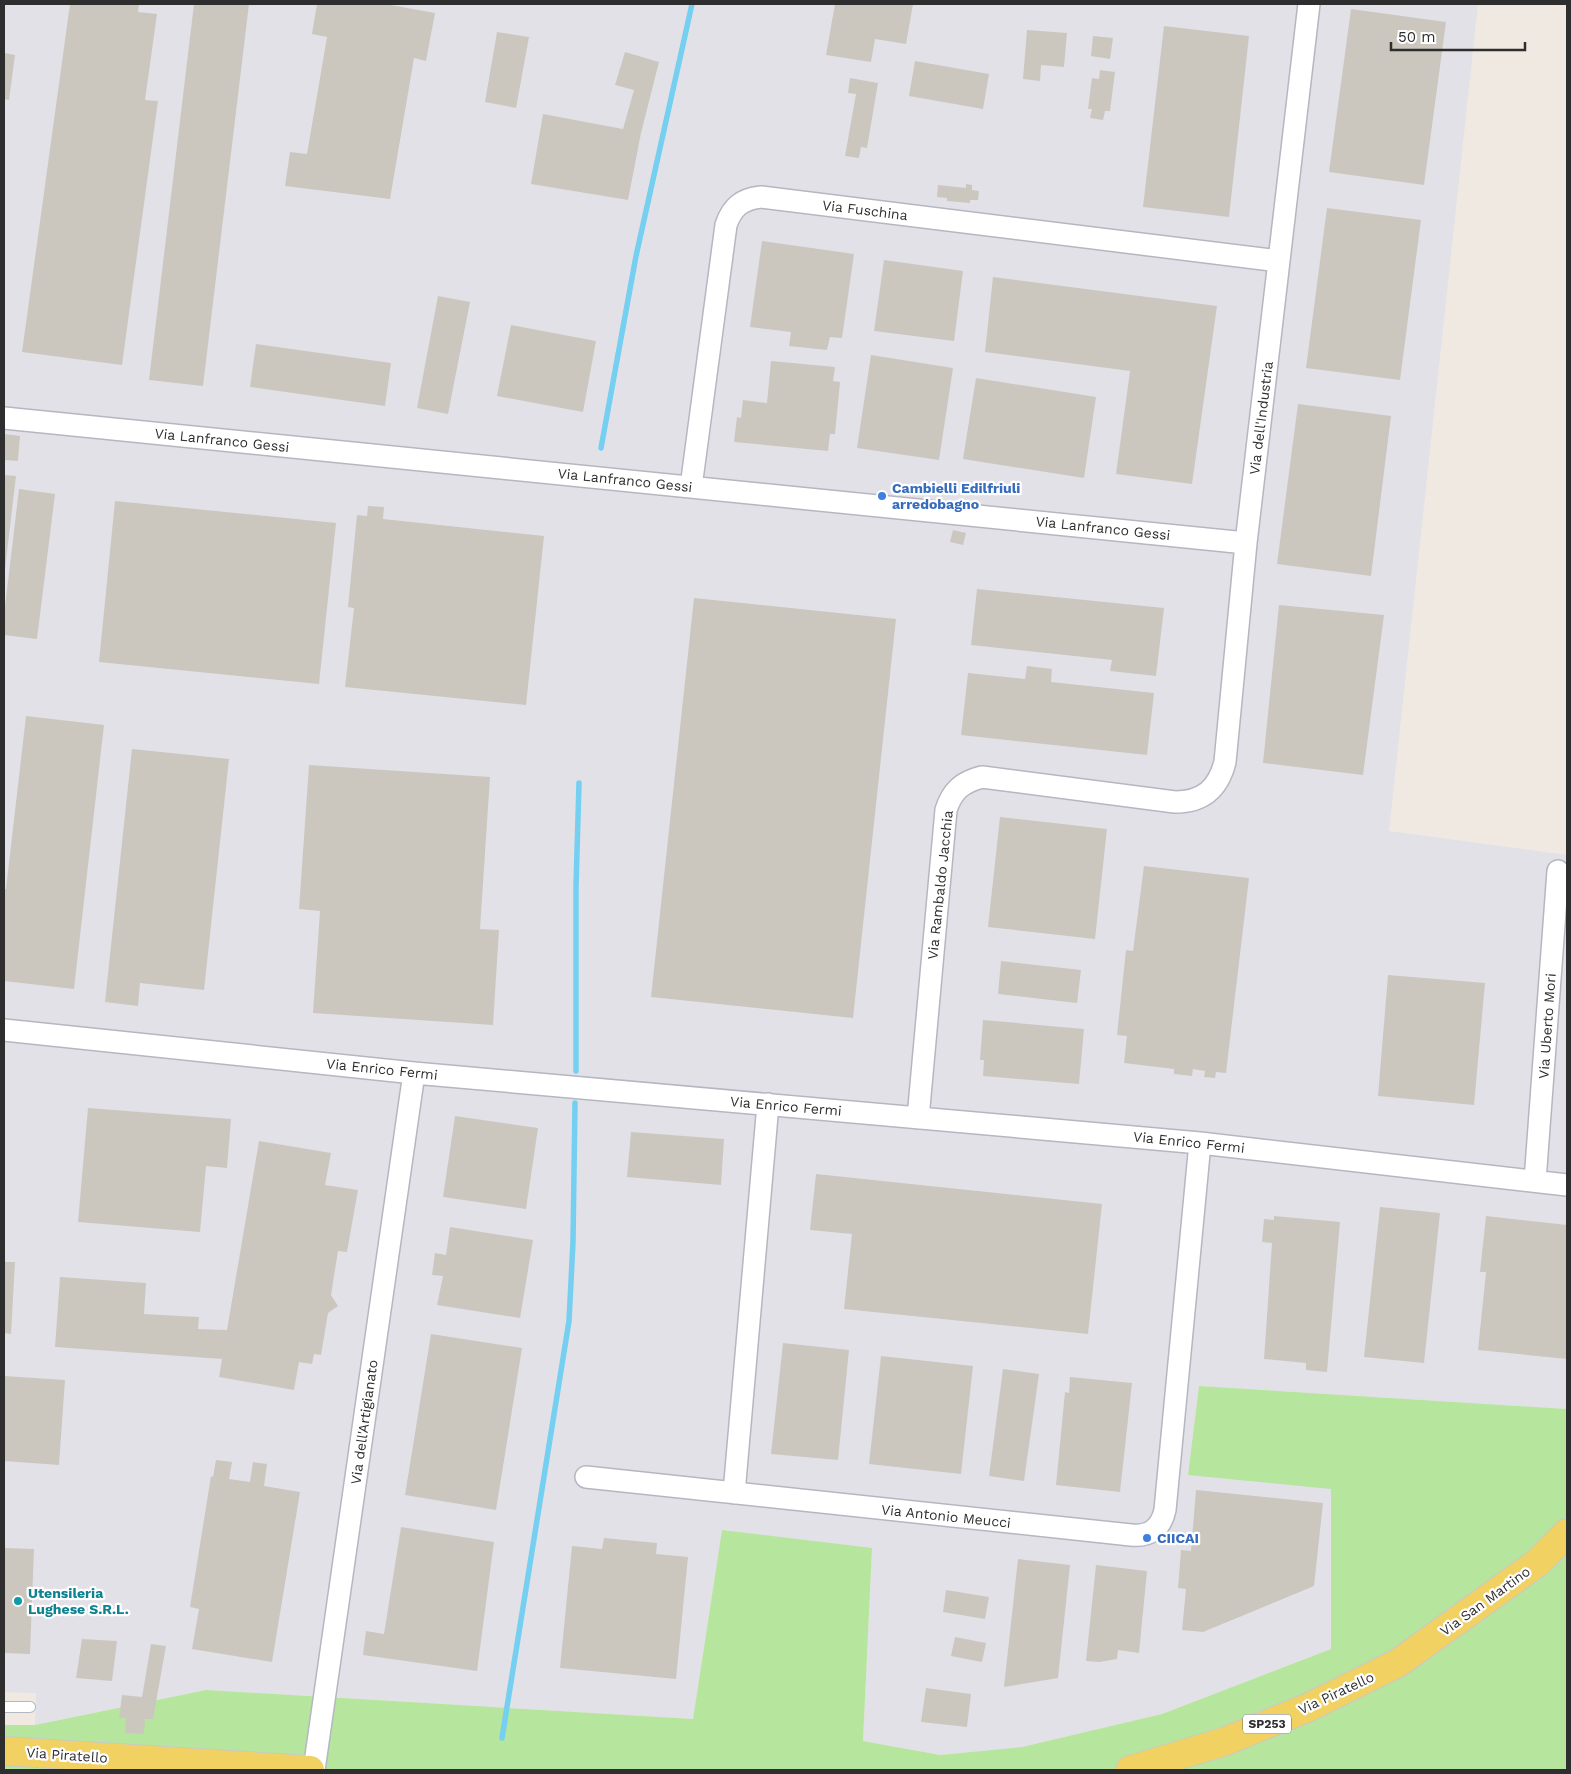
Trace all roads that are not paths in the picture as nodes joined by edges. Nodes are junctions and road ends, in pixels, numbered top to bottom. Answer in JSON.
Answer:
{"nodes":[{"id":1,"x":1309,"y":4,"type":"edge"},
{"id":2,"x":1279,"y":261,"type":"junction"},
{"id":3,"x":4,"y":418,"type":"edge"},
{"id":4,"x":692,"y":487,"type":"junction"},
{"id":5,"x":1246,"y":543,"type":"junction"},
{"id":6,"x":1175,"y":802,"type":"joint"},
{"id":7,"x":1558,"y":871,"type":"dead end"},
{"id":8,"x":4,"y":1030,"type":"edge"},
{"id":9,"x":414,"y":1073,"type":"junction"},
{"id":10,"x":768,"y":1104,"type":"junction"},
{"id":11,"x":918,"y":1118,"type":"junction"},
{"id":12,"x":1200,"y":1143,"type":"junction"},
{"id":13,"x":1535,"y":1181,"type":"junction"},
{"id":14,"x":1567,"y":1185,"type":"edge"},
{"id":15,"x":586,"y":1477,"type":"dead end"},
{"id":16,"x":734,"y":1493,"type":"junction"},
{"id":17,"x":1567,"y":1533,"type":"edge"},
{"id":18,"x":1398,"y":1663,"type":"joint"},
{"id":19,"x":4,"y":1707,"type":"edge"},
{"id":20,"x":30,"y":1707,"type":"dead end"},
{"id":21,"x":4,"y":1751,"type":"edge"},
{"id":22,"x":312,"y":1770,"type":"edge"},
{"id":23,"x":1130,"y":1770,"type":"edge"}],
"edges":[{"from":1,"to":2,"type":"street","name":"Via dell'Industria"},
{"from":2,"to":4,"type":"street","name":"Via Fuschina"},
{"from":2,"to":5,"type":"street","name":"Via dell'Industria"},
{"from":3,"to":4,"type":"street","name":"Via Lanfranco Gessi"},
{"from":4,"to":5,"type":"street","name":"Via Lanfranco Gessi"},
{"from":5,"to":6,"type":"street","name":"Via dell'Industria"},
{"from":6,"to":11,"type":"street","name":"Via Rambaldo Jacchia"},
{"from":7,"to":13,"type":"street","name":"Via Uberto Mori"},
{"from":8,"to":9,"type":"street","name":"Via Enrico Fermi"},
{"from":9,"to":10,"type":"street","name":"Via Enrico Fermi"},
{"from":9,"to":22,"type":"street","name":"Via dell'Artigianato"},
{"from":10,"to":11,"type":"street","name":"Via Enrico Fermi"},
{"from":10,"to":16,"type":"street"},
{"from":11,"to":12,"type":"street","name":"Via Enrico Fermi"},
{"from":12,"to":13,"type":"street","name":"Via Enrico Fermi"},
{"from":12,"to":16,"type":"street","name":"Via Antonio Meucci"},
{"from":13,"to":14,"type":"street","name":"Via Enrico Fermi"},
{"from":15,"to":16,"type":"street"},
{"from":17,"to":18,"type":"main road","name":"Via San Martino","number":"SP253"},
{"from":18,"to":23,"type":"main road","name":"Via Piratello","number":"SP253"},
{"from":19,"to":20,"type":"lane"},
{"from":21,"to":22,"type":"main road","name":"Via Piratello"}]}
